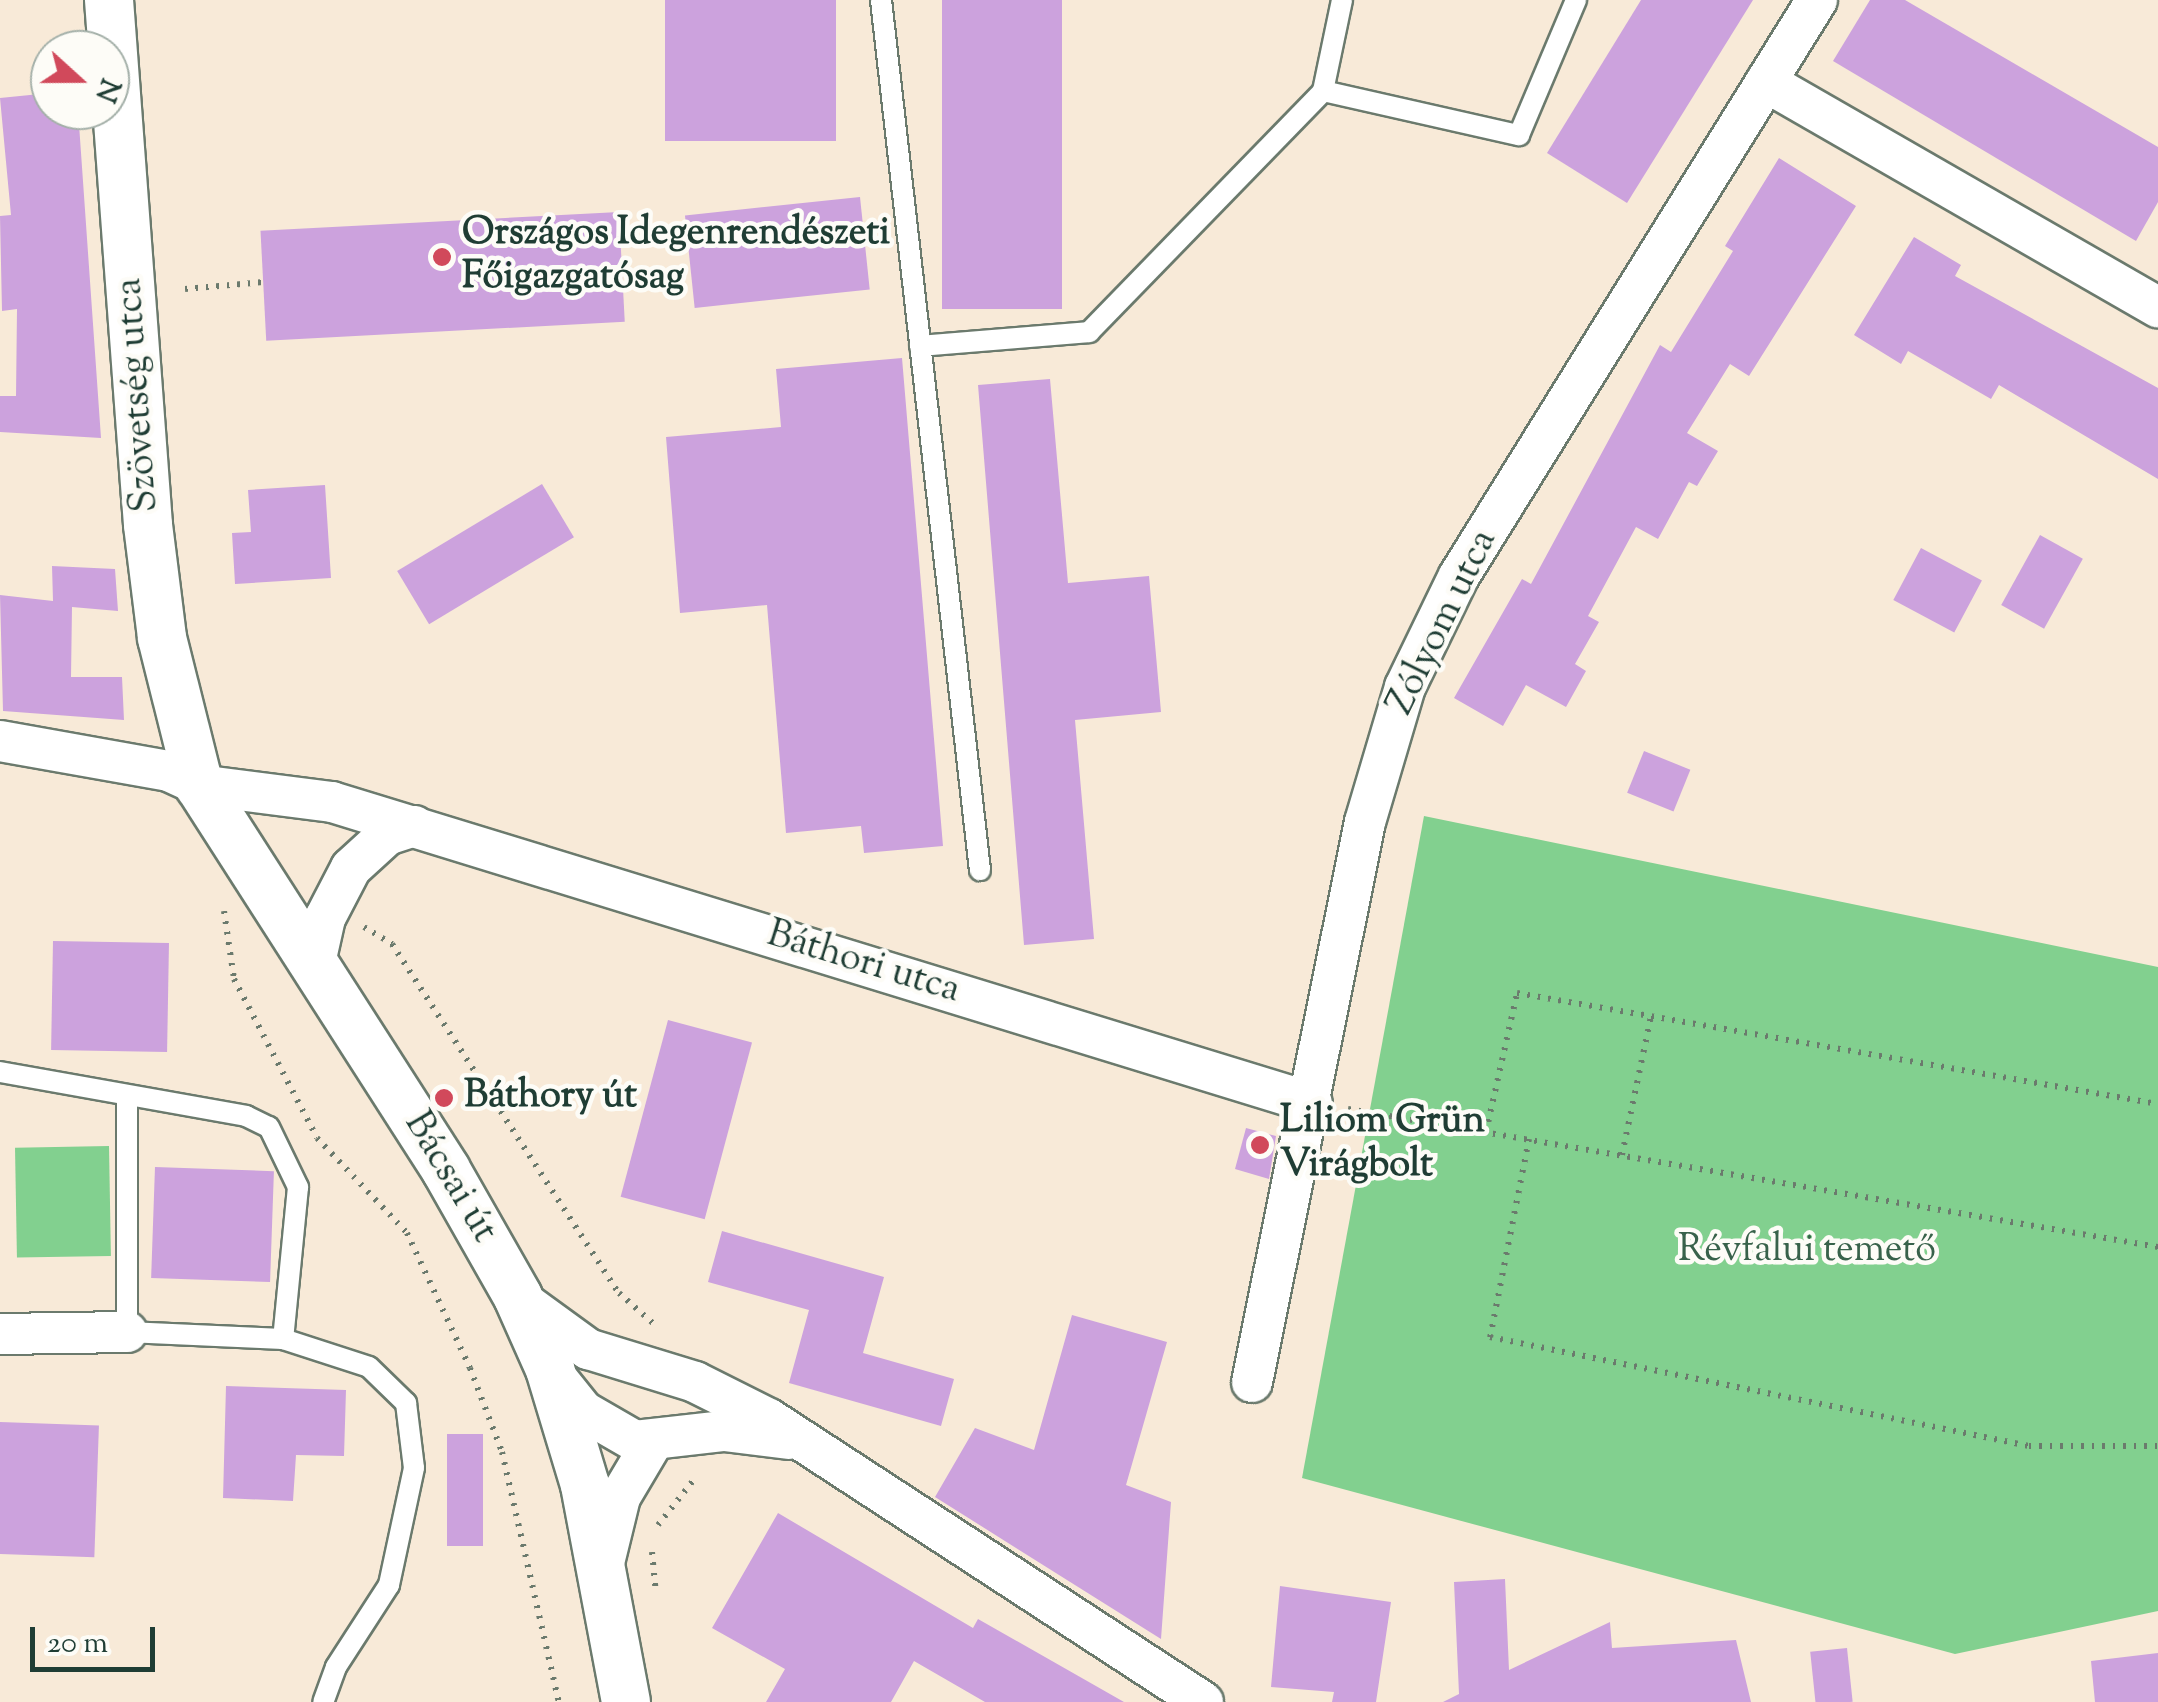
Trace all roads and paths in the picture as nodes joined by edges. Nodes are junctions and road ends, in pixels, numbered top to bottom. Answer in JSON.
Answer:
{"nodes":[{"id":1,"x":108,"y":0,"type":"edge"},
{"id":2,"x":881,"y":0,"type":"edge"},
{"id":3,"x":1342,"y":0,"type":"edge"},
{"id":4,"x":1576,"y":0,"type":"edge"},
{"id":5,"x":1817,"y":0,"type":"edge"},
{"id":6,"x":1766,"y":82,"type":"junction"},
{"id":7,"x":1323,"y":92,"type":"junction"},
{"id":8,"x":264,"y":282,"type":"dead end"},
{"id":9,"x":185,"y":289,"type":"dead end"},
{"id":10,"x":2158,"y":307,"type":"edge"},
{"id":11,"x":920,"y":346,"type":"junction"},
{"id":12,"x":0,"y":741,"type":"edge"},
{"id":13,"x":199,"y":785,"type":"junction"},
{"id":14,"x":414,"y":826,"type":"junction"},
{"id":15,"x":980,"y":870,"type":"dead end"},
{"id":16,"x":219,"y":898,"type":"dead end"},
{"id":17,"x":348,"y":918,"type":"dead end"},
{"id":18,"x":315,"y":963,"type":"junction"},
{"id":19,"x":1651,"y":1016,"type":"junction"},
{"id":20,"x":0,"y":1072,"type":"edge"},
{"id":21,"x":127,"y":1099,"type":"junction"},
{"id":22,"x":1312,"y":1103,"type":"junction"},
{"id":23,"x":2158,"y":1104,"type":"edge"},
{"id":24,"x":1486,"y":1132,"type":"junction"},
{"id":25,"x":1529,"y":1140,"type":"junction"},
{"id":26,"x":1622,"y":1156,"type":"junction"},
{"id":27,"x":2158,"y":1247,"type":"edge"},
{"id":28,"x":518,"y":1297,"type":"junction"},
{"id":29,"x":658,"y":1328,"type":"dead end"},
{"id":30,"x":127,"y":1332,"type":"junction"},
{"id":31,"x":0,"y":1334,"type":"edge"},
{"id":32,"x":283,"y":1339,"type":"junction"},
{"id":33,"x":550,"y":1368,"type":"junction"},
{"id":34,"x":1252,"y":1382,"type":"dead end"},
{"id":35,"x":652,"y":1443,"type":"junction"},
{"id":36,"x":808,"y":1444,"type":"junction"},
{"id":37,"x":2158,"y":1446,"type":"edge"},
{"id":38,"x":686,"y":1482,"type":"dead end"},
{"id":39,"x":603,"y":1570,"type":"junction"},
{"id":40,"x":656,"y":1594,"type":"dead end"},
{"id":41,"x":324,"y":1702,"type":"edge"},
{"id":42,"x":559,"y":1702,"type":"edge"},
{"id":43,"x":626,"y":1702,"type":"edge"},
{"id":44,"x":1203,"y":1702,"type":"edge"}],
"edges":[{"from":1,"to":13,"type":"street","name":"Szövetség utca"},
{"from":2,"to":11,"type":"lane"},
{"from":3,"to":7,"type":"lane"},
{"from":4,"to":7,"type":"lane"},
{"from":5,"to":6,"type":"street","name":"Zólyom utca"},
{"from":6,"to":10,"type":"street"},
{"from":6,"to":22,"type":"street","name":"Zólyom utca"},
{"from":7,"to":11,"type":"lane"},
{"from":8,"to":9,"type":"path"},
{"from":11,"to":15,"type":"lane"},
{"from":12,"to":13,"type":"street","name":"Báthori utca"},
{"from":13,"to":14,"type":"street","name":"Báthori utca"},
{"from":13,"to":18,"type":"street","name":"Bácsai út"},
{"from":14,"to":18,"type":"street"},
{"from":14,"to":22,"type":"street","name":"Báthori utca"},
{"from":16,"to":42,"type":"path"},
{"from":17,"to":29,"type":"path"},
{"from":18,"to":28,"type":"street","name":"Bácsai út"},
{"from":19,"to":23,"type":"path"},
{"from":19,"to":24,"type":"path"},
{"from":19,"to":26,"type":"path"},
{"from":20,"to":21,"type":"lane"},
{"from":21,"to":30,"type":"lane"},
{"from":21,"to":32,"type":"lane"},
{"from":22,"to":24,"type":"path"},
{"from":22,"to":34,"type":"street","name":"Zólyom utca"},
{"from":24,"to":25,"type":"path"},
{"from":25,"to":26,"type":"path"},
{"from":25,"to":37,"type":"path"},
{"from":26,"to":27,"type":"path"},
{"from":28,"to":33,"type":"street"},
{"from":28,"to":36,"type":"street","name":"Bácsai út"},
{"from":30,"to":31,"type":"street"},
{"from":30,"to":32,"type":"lane"},
{"from":32,"to":41,"type":"lane"},
{"from":33,"to":35,"type":"street","name":"Bácsai út"},
{"from":33,"to":39,"type":"street"},
{"from":35,"to":36,"type":"street","name":"Bácsai út"},
{"from":35,"to":39,"type":"street"},
{"from":36,"to":44,"type":"street","name":"Bácsai út"},
{"from":38,"to":40,"type":"path"},
{"from":39,"to":43,"type":"street"}]}
